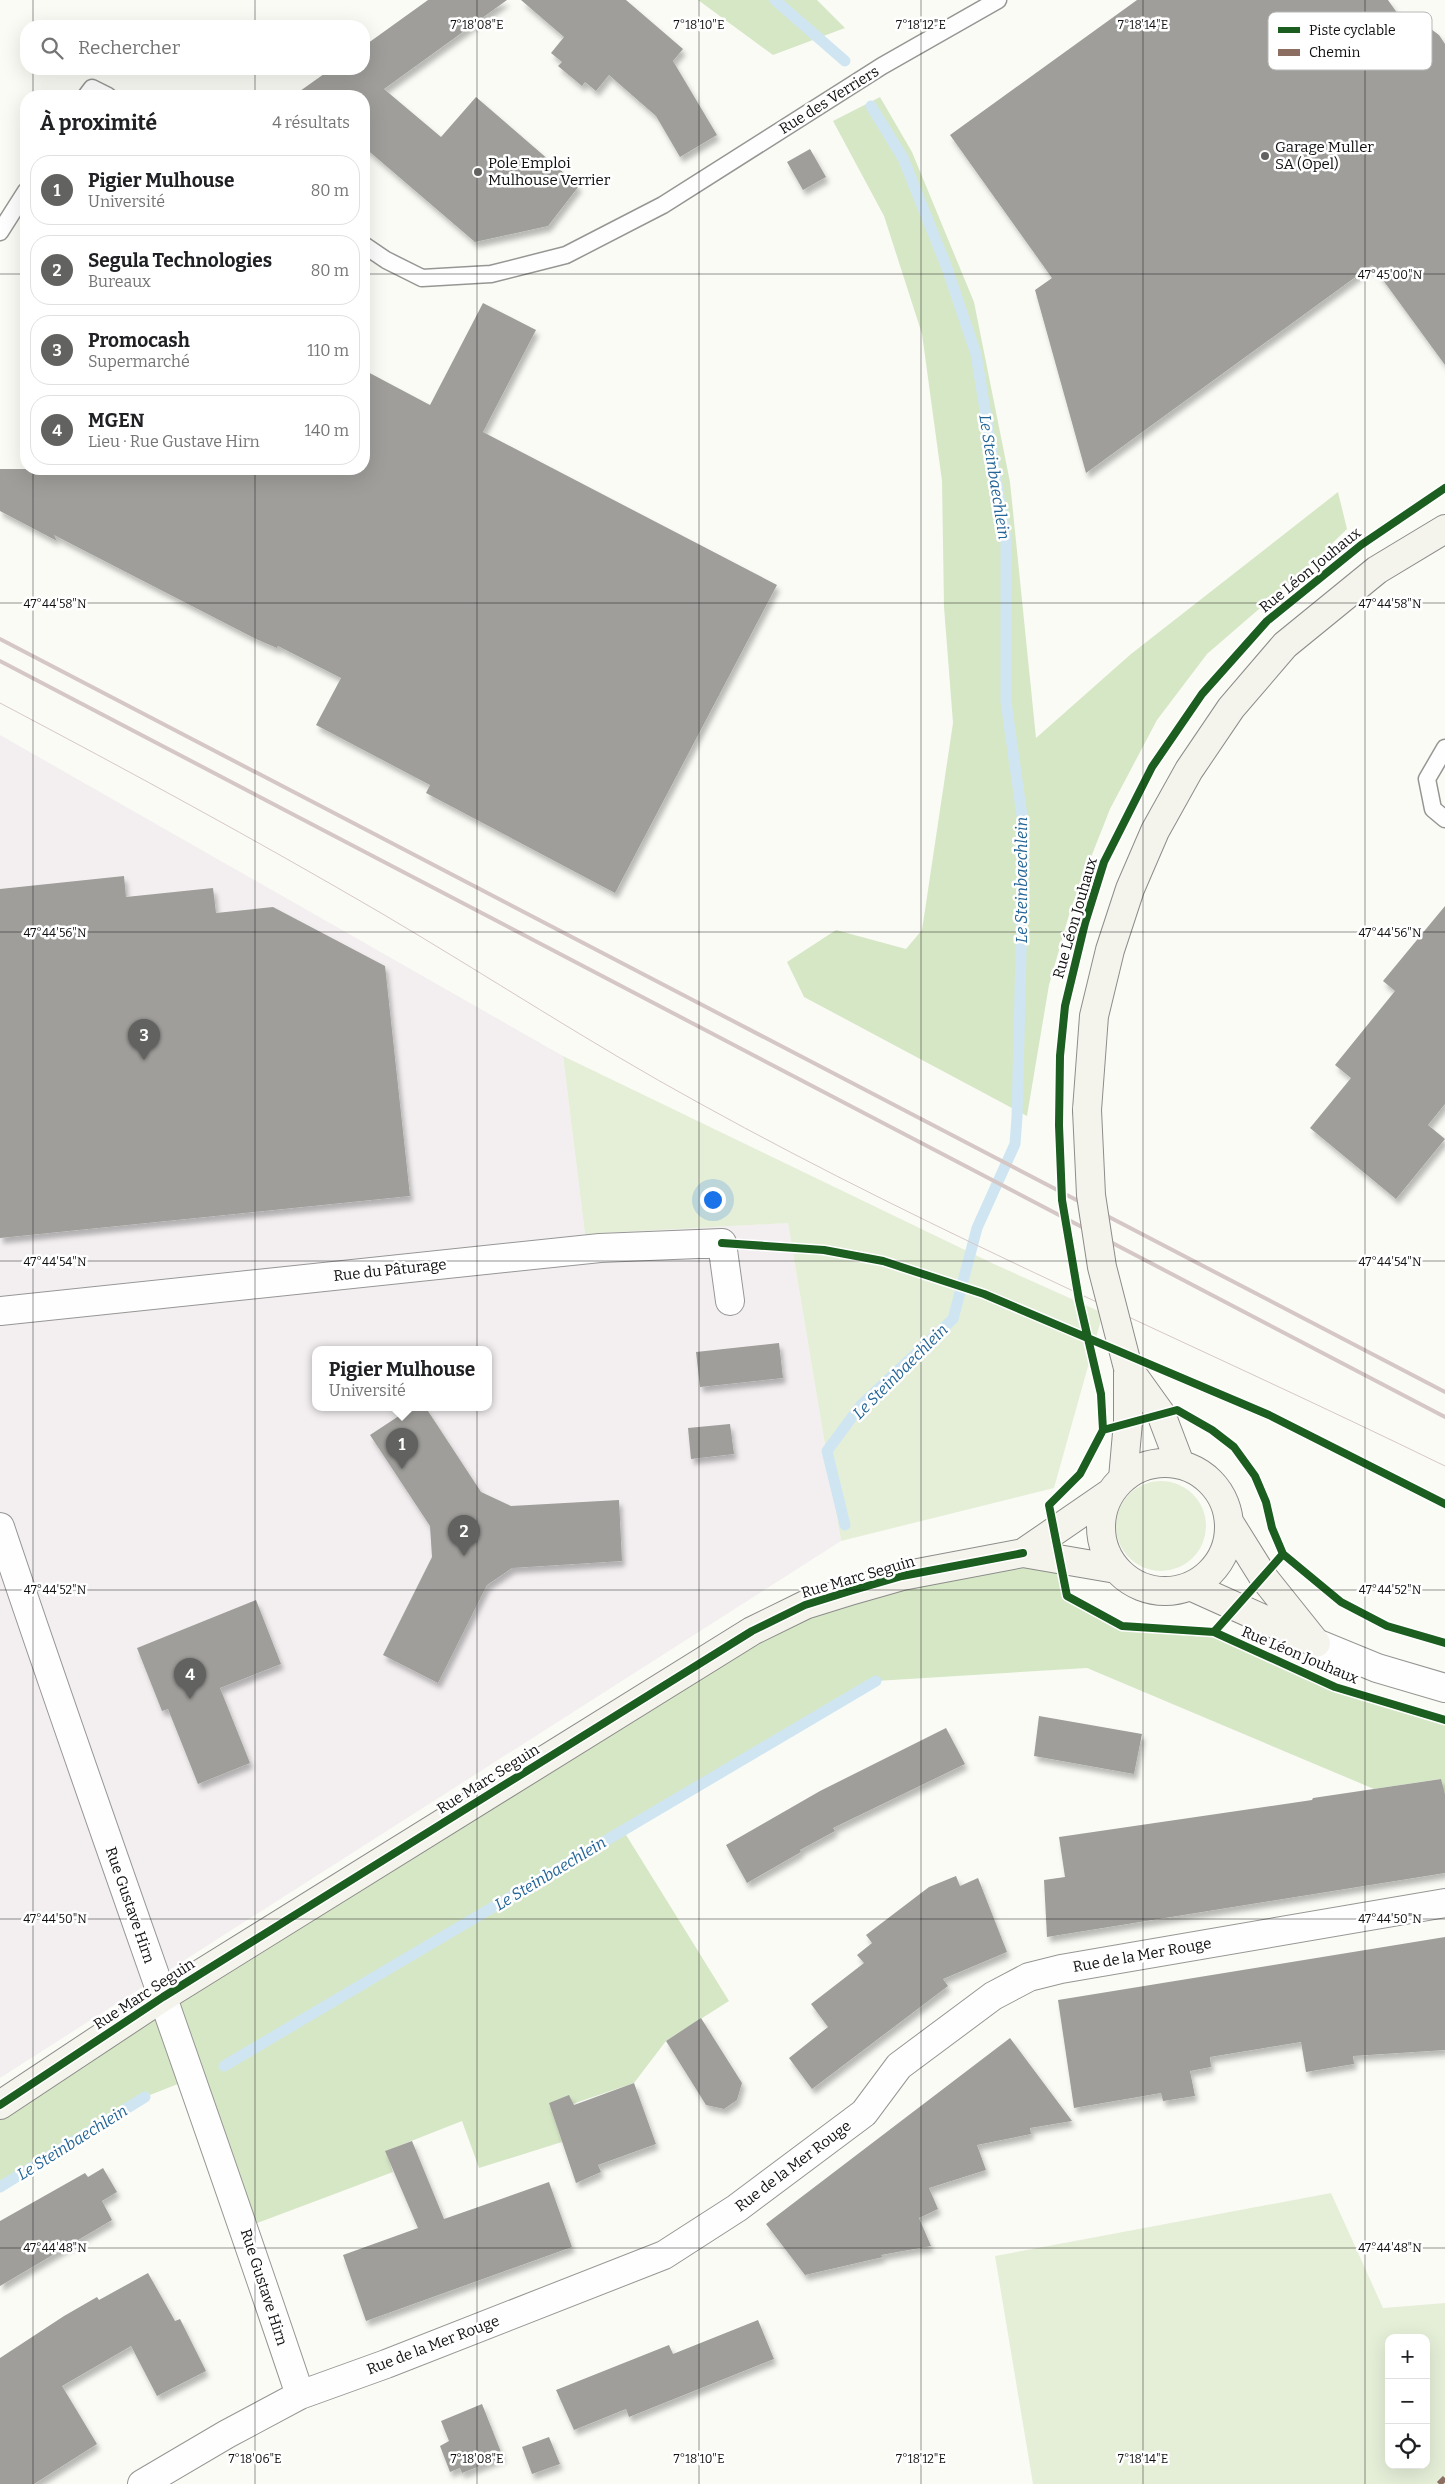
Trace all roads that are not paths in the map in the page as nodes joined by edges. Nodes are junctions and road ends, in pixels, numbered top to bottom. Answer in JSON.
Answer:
{"nodes":[{"id":1,"x":998,"y":0,"type":"edge"},
{"id":2,"x":20,"y":200,"type":"edge"},
{"id":3,"x":0,"y":232,"type":"edge"},
{"id":4,"x":370,"y":249,"type":"edge"},
{"id":5,"x":1445,"y":529,"type":"edge"},
{"id":6,"x":1445,"y":748,"type":"edge"},
{"id":7,"x":1445,"y":819,"type":"edge"},
{"id":8,"x":730,"y":1301,"type":"dead end"},
{"id":9,"x":0,"y":1311,"type":"edge"},
{"id":10,"x":1128,"y":1368,"type":"junction"},
{"id":11,"x":1180,"y":1464,"type":"junction"},
{"id":12,"x":1117,"y":1486,"type":"junction"},
{"id":13,"x":1230,"y":1522,"type":"junction"},
{"id":14,"x":0,"y":1527,"type":"edge"},
{"id":15,"x":1023,"y":1553,"type":"junction"},
{"id":16,"x":1116,"y":1569,"type":"junction"},
{"id":17,"x":1190,"y":1586,"type":"junction"},
{"id":18,"x":1316,"y":1643,"type":"junction"},
{"id":19,"x":1445,"y":1688,"type":"edge"},
{"id":20,"x":1445,"y":1903,"type":"edge"},
{"id":21,"x":163,"y":1997,"type":"junction"},
{"id":22,"x":0,"y":2105,"type":"edge"},
{"id":23,"x":300,"y":2395,"type":"junction"},
{"id":24,"x":142,"y":2484,"type":"edge"}],
"edges":[{"from":1,"to":4,"type":"lane","name":"Rue des Verriers"},
{"from":2,"to":3,"type":"lane"},
{"from":5,"to":10,"type":"street","bridge":true},
{"from":6,"to":7,"type":"lane"},
{"from":8,"to":9,"type":"street","name":"Rue du Pâturage"},
{"from":10,"to":11,"type":"street"},
{"from":10,"to":12,"type":"street"},
{"from":11,"to":12,"type":"street"},
{"from":11,"to":13,"type":"street"},
{"from":12,"to":15,"type":"street","name":"Rue Marc Seguin"},
{"from":12,"to":16,"type":"street"},
{"from":13,"to":17,"type":"street"},
{"from":13,"to":18,"type":"street","name":"Rue Léon Jouhaux"},
{"from":14,"to":21,"type":"street","name":"Rue Gustave Hirn"},
{"from":15,"to":16,"type":"street","name":"Rue Marc Seguin"},
{"from":15,"to":21,"type":"street","name":"Rue Marc Seguin"},
{"from":16,"to":17,"type":"street"},
{"from":17,"to":18,"type":"street","name":"Rue Léon Jouhaux"},
{"from":18,"to":19,"type":"street","name":"Rue Léon Jouhaux"},
{"from":20,"to":23,"type":"street","name":"Rue de la Mer Rouge"},
{"from":21,"to":22,"type":"street","name":"Rue Marc Seguin"},
{"from":21,"to":23,"type":"street","name":"Rue Gustave Hirn"},
{"from":23,"to":24,"type":"street","name":"Rue de la Mer Rouge"}]}
